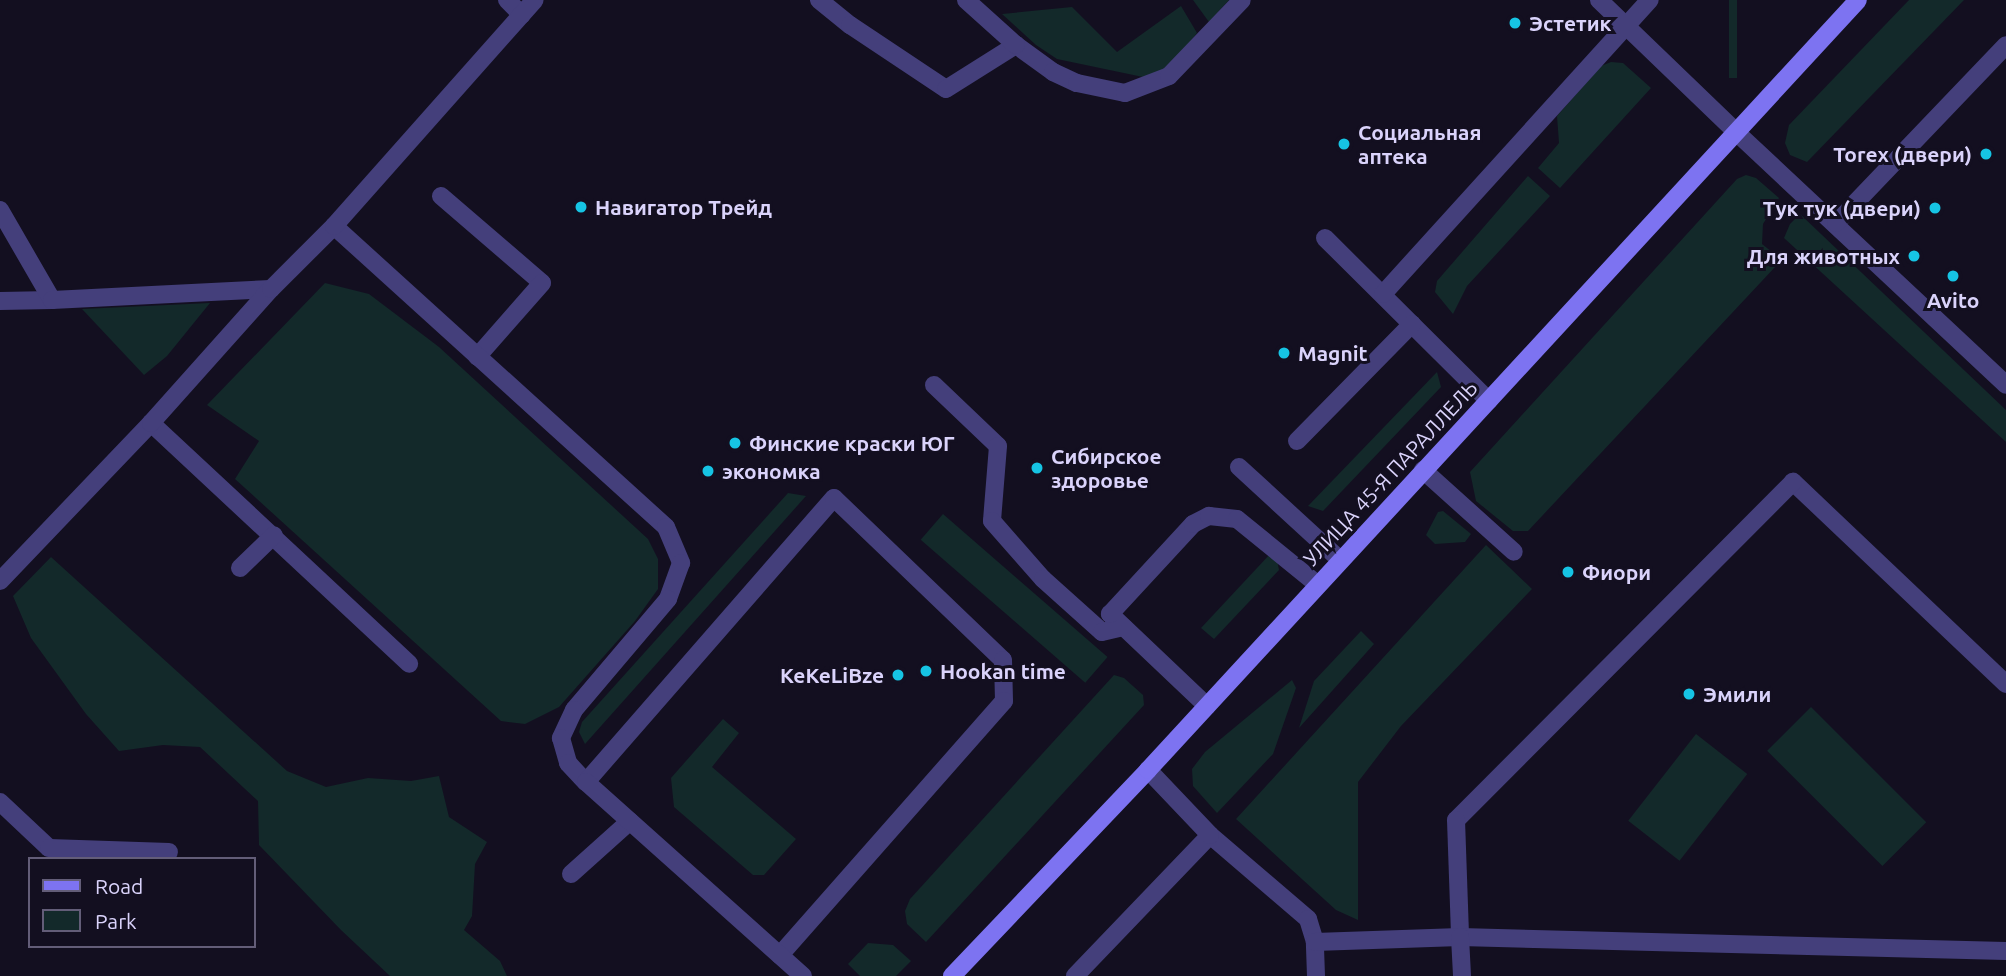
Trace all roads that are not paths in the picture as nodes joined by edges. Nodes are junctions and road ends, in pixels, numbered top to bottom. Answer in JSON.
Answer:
{"nodes":[{"id":1,"x":507,"y":0,"type":"edge"},
{"id":2,"x":535,"y":0,"type":"edge"},
{"id":3,"x":819,"y":0,"type":"edge"},
{"id":4,"x":966,"y":0,"type":"edge"},
{"id":5,"x":1242,"y":0,"type":"edge"},
{"id":6,"x":1599,"y":0,"type":"edge"},
{"id":7,"x":1650,"y":0,"type":"edge"},
{"id":8,"x":1858,"y":0,"type":"edge"},
{"id":9,"x":522,"y":15,"type":"junction"},
{"id":10,"x":1625,"y":25,"type":"junction"},
{"id":11,"x":1016,"y":45,"type":"junction"},
{"id":12,"x":2006,"y":45,"type":"edge"},
{"id":13,"x":1736,"y":132,"type":"junction"},
{"id":14,"x":441,"y":196,"type":"dead end"},
{"id":15,"x":0,"y":210,"type":"edge"},
{"id":16,"x":1836,"y":223,"type":"junction"},
{"id":17,"x":334,"y":226,"type":"junction"},
{"id":18,"x":1325,"y":237,"type":"dead end"},
{"id":19,"x":271,"y":289,"type":"junction"},
{"id":20,"x":1383,"y":294,"type":"junction"},
{"id":21,"x":52,"y":300,"type":"junction"},
{"id":22,"x":0,"y":301,"type":"edge"},
{"id":23,"x":1412,"y":324,"type":"junction"},
{"id":24,"x":477,"y":357,"type":"junction"},
{"id":25,"x":934,"y":385,"type":"dead end"},
{"id":26,"x":2006,"y":386,"type":"edge"},
{"id":27,"x":1489,"y":401,"type":"junction"},
{"id":28,"x":151,"y":423,"type":"junction"},
{"id":29,"x":1297,"y":441,"type":"dead end"},
{"id":30,"x":1239,"y":467,"type":"dead end"},
{"id":31,"x":1423,"y":470,"type":"junction"},
{"id":32,"x":274,"y":535,"type":"junction"},
{"id":33,"x":1514,"y":552,"type":"dead end"},
{"id":34,"x":1340,"y":560,"type":"junction"},
{"id":35,"x":240,"y":569,"type":"dead end"},
{"id":36,"x":0,"y":581,"type":"edge"},
{"id":37,"x":1317,"y":583,"type":"junction"},
{"id":38,"x":1123,"y":627,"type":"junction"},
{"id":39,"x":409,"y":664,"type":"dead end"},
{"id":40,"x":2006,"y":684,"type":"edge"},
{"id":41,"x":1207,"y":706,"type":"junction"},
{"id":42,"x":1148,"y":770,"type":"junction"},
{"id":43,"x":586,"y":782,"type":"junction"},
{"id":44,"x":0,"y":802,"type":"edge"},
{"id":45,"x":630,"y":821,"type":"junction"},
{"id":46,"x":1210,"y":835,"type":"junction"},
{"id":47,"x":169,"y":852,"type":"dead end"},
{"id":48,"x":571,"y":874,"type":"dead end"},
{"id":49,"x":1460,"y":937,"type":"junction"},
{"id":50,"x":1315,"y":942,"type":"junction"},
{"id":51,"x":2006,"y":951,"type":"edge"},
{"id":52,"x":779,"y":954,"type":"junction"},
{"id":53,"x":803,"y":976,"type":"edge"},
{"id":54,"x":952,"y":976,"type":"edge"},
{"id":55,"x":1074,"y":976,"type":"edge"},
{"id":56,"x":1316,"y":976,"type":"edge"},
{"id":57,"x":1462,"y":976,"type":"edge"}],
"edges":[{"from":1,"to":9,"type":"street"},
{"from":2,"to":9,"type":"street"},
{"from":3,"to":11,"type":"street"},
{"from":4,"to":11,"type":"street"},
{"from":5,"to":11,"type":"street"},
{"from":6,"to":10,"type":"street"},
{"from":7,"to":10,"type":"street"},
{"from":8,"to":13,"type":"main road","name":"УЛИЦА 45-Я ПАРАЛЛЕЛЬ"},
{"from":9,"to":17,"type":"street"},
{"from":10,"to":13,"type":"street"},
{"from":10,"to":20,"type":"street"},
{"from":12,"to":16,"type":"street"},
{"from":13,"to":16,"type":"street"},
{"from":13,"to":27,"type":"main road","name":"УЛИЦА 45-Я ПАРАЛЛЕЛЬ"},
{"from":14,"to":24,"type":"street"},
{"from":15,"to":21,"type":"street"},
{"from":16,"to":26,"type":"street"},
{"from":17,"to":19,"type":"street"},
{"from":17,"to":24,"type":"street"},
{"from":18,"to":20,"type":"street"},
{"from":19,"to":21,"type":"street"},
{"from":19,"to":28,"type":"street"},
{"from":20,"to":23,"type":"street"},
{"from":21,"to":22,"type":"street"},
{"from":23,"to":27,"type":"street"},
{"from":23,"to":29,"type":"street"},
{"from":24,"to":43,"type":"street"},
{"from":25,"to":38,"type":"street"},
{"from":27,"to":31,"type":"main road","name":"УЛИЦА 45-Я ПАРАЛЛЕЛЬ"},
{"from":28,"to":32,"type":"street"},
{"from":28,"to":36,"type":"street"},
{"from":30,"to":34,"type":"street"},
{"from":31,"to":33,"type":"street"},
{"from":31,"to":34,"type":"main road","name":"УЛИЦА 45-Я ПАРАЛЛЕЛЬ"},
{"from":32,"to":35,"type":"street"},
{"from":32,"to":39,"type":"street"},
{"from":34,"to":37,"type":"main road","name":"УЛИЦА 45-Я ПАРАЛЛЕЛЬ"},
{"from":37,"to":38,"type":"street"},
{"from":37,"to":41,"type":"main road","name":"УЛИЦА 45-Я ПАРАЛЛЕЛЬ"},
{"from":38,"to":41,"type":"street"},
{"from":40,"to":49,"type":"street"},
{"from":41,"to":42,"type":"main road","name":"УЛИЦА 45-Я ПАРАЛЛЕЛЬ"},
{"from":42,"to":46,"type":"street"},
{"from":42,"to":54,"type":"main road","name":"УЛИЦА 45-Я ПАРАЛЛЕЛЬ"},
{"from":43,"to":45,"type":"street"},
{"from":43,"to":52,"type":"street"},
{"from":44,"to":47,"type":"street"},
{"from":45,"to":48,"type":"street"},
{"from":45,"to":52,"type":"street"},
{"from":46,"to":50,"type":"street"},
{"from":46,"to":55,"type":"street"},
{"from":49,"to":50,"type":"street"},
{"from":49,"to":51,"type":"street"},
{"from":49,"to":57,"type":"street"},
{"from":50,"to":56,"type":"street"},
{"from":52,"to":53,"type":"street"}]}
